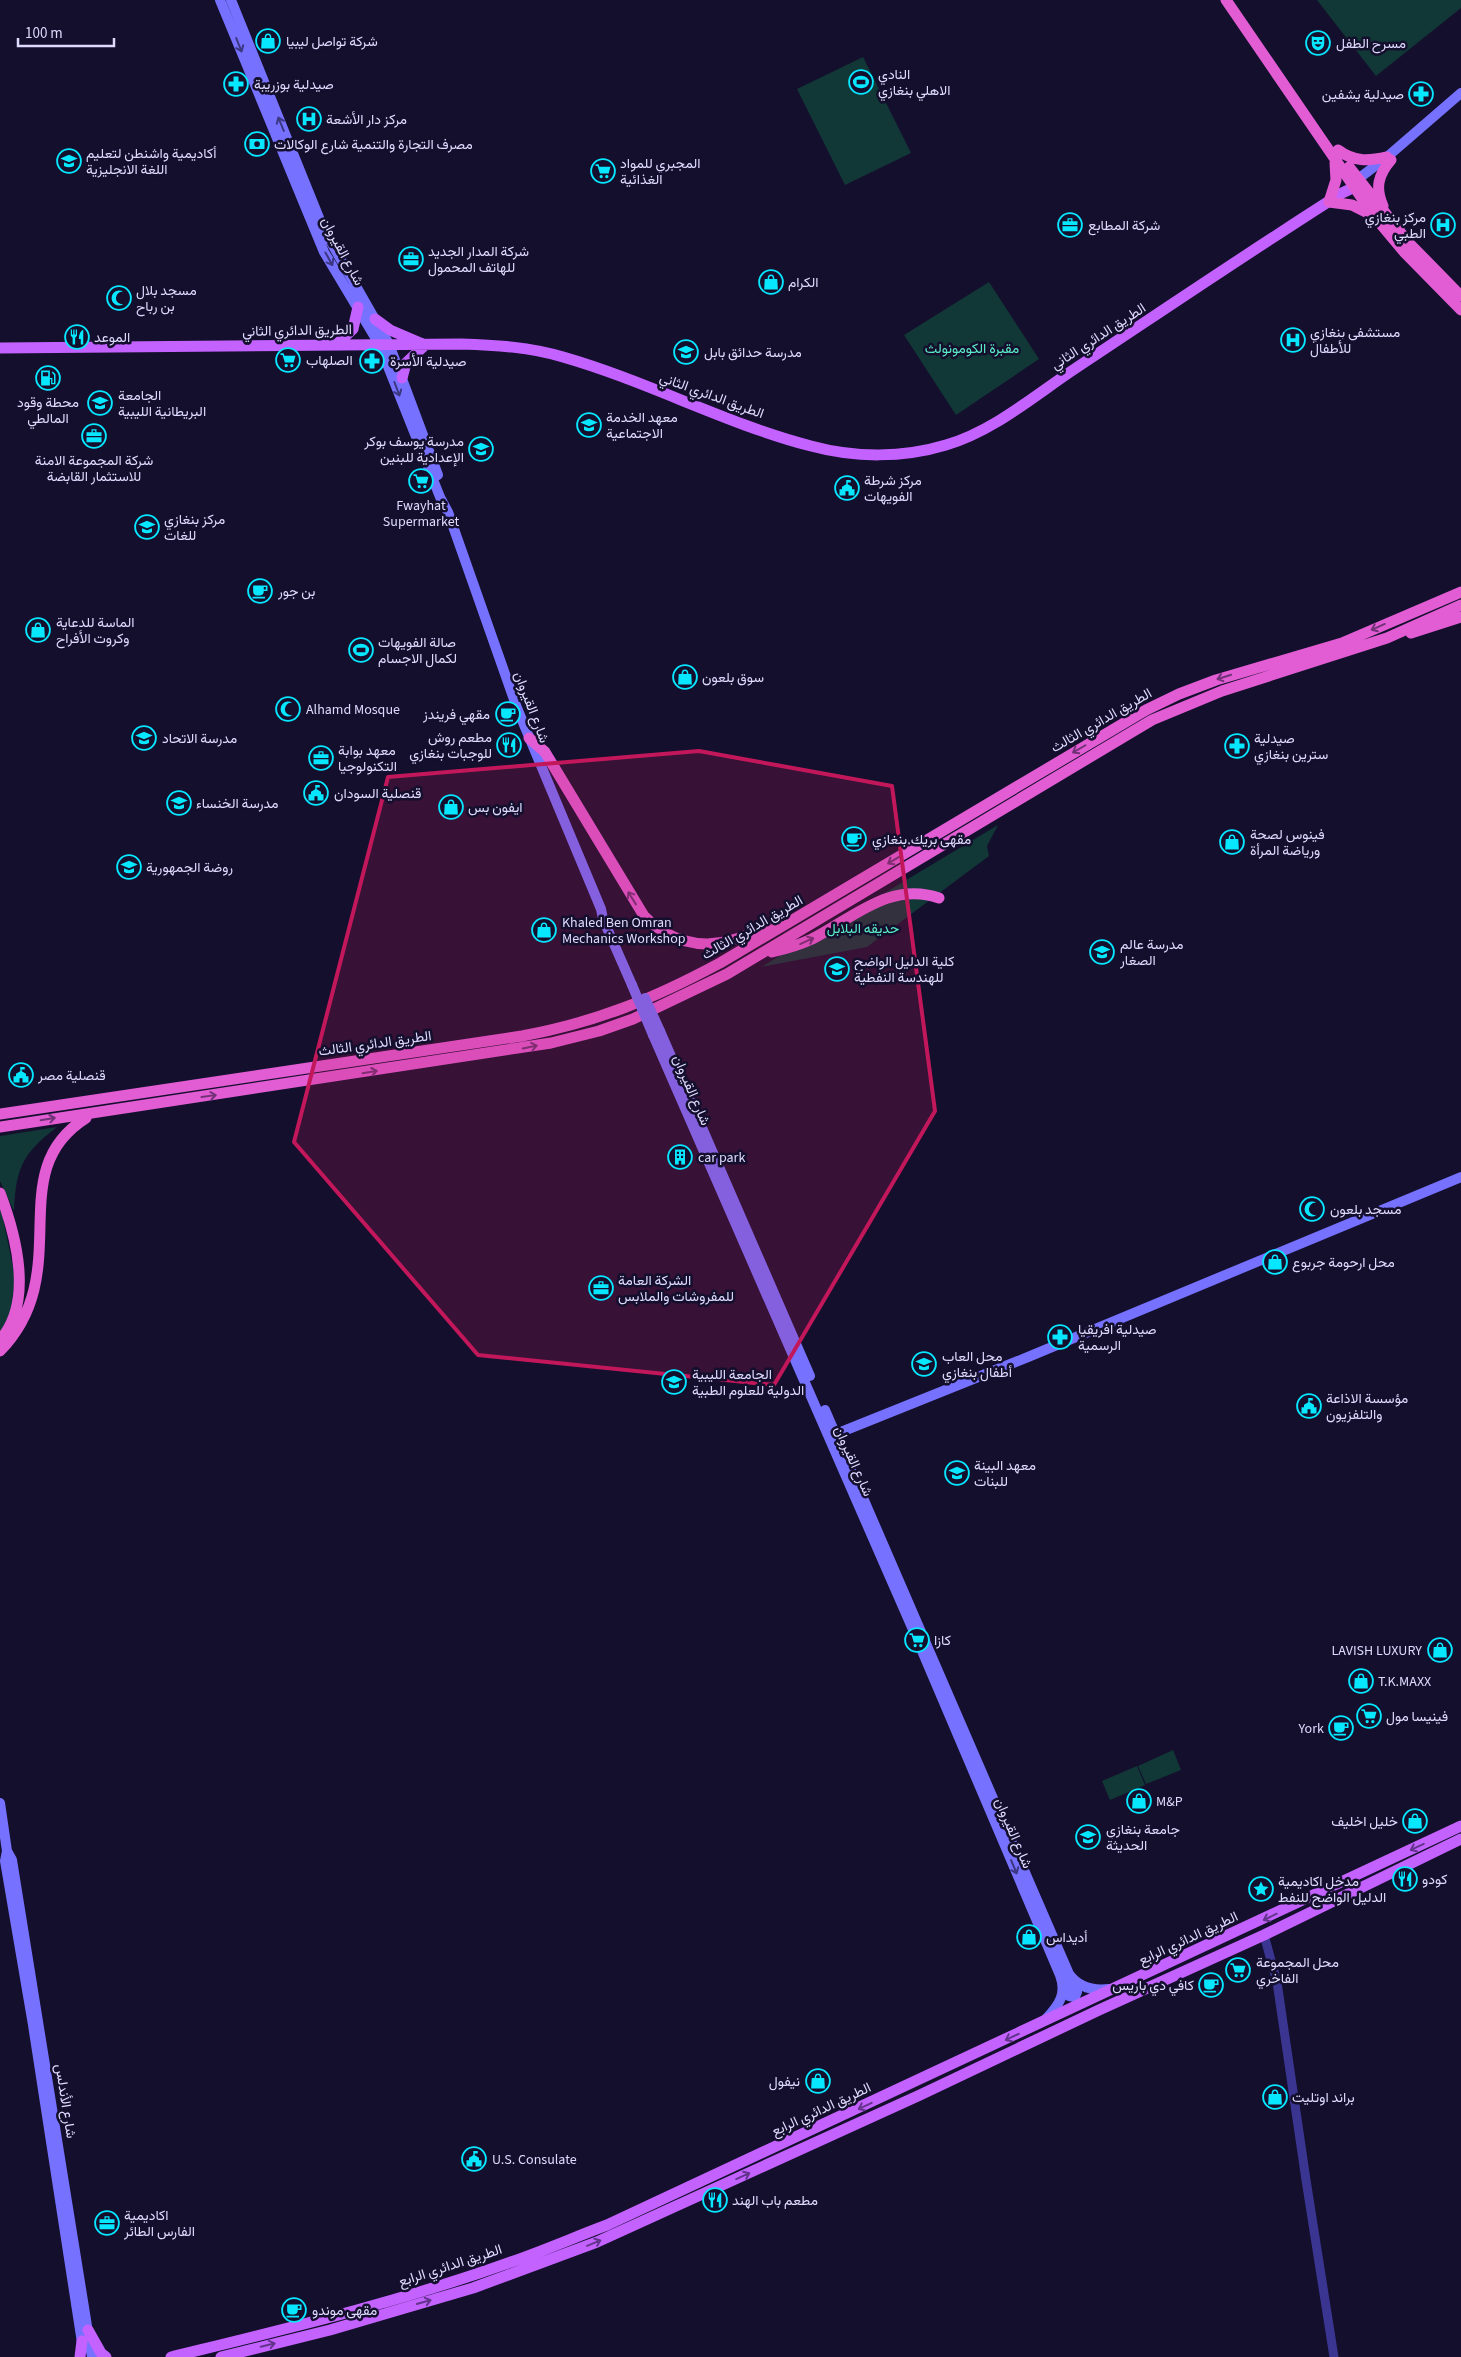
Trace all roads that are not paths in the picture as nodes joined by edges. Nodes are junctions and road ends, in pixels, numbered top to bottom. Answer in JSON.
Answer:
{"nodes":[{"id":1,"x":220,"y":0,"type":"edge"},
{"id":2,"x":231,"y":0,"type":"edge"},
{"id":3,"x":1226,"y":0,"type":"edge"},
{"id":4,"x":1234,"y":0,"type":"edge"},
{"id":5,"x":1461,"y":93,"type":"edge"},
{"id":6,"x":1461,"y":101,"type":"edge"},
{"id":7,"x":1336,"y":154,"type":"junction"},
{"id":8,"x":1389,"y":158,"type":"junction"},
{"id":9,"x":1356,"y":184,"type":"junction"},
{"id":10,"x":1329,"y":202,"type":"junction"},
{"id":11,"x":1374,"y":216,"type":"junction"},
{"id":12,"x":1389,"y":219,"type":"junction"},
{"id":13,"x":1461,"y":296,"type":"edge"},
{"id":14,"x":358,"y":307,"type":"junction"},
{"id":15,"x":1461,"y":310,"type":"edge"},
{"id":16,"x":375,"y":319,"type":"junction"},
{"id":17,"x":337,"y":344,"type":"junction"},
{"id":18,"x":384,"y":344,"type":"junction"},
{"id":19,"x":425,"y":345,"type":"junction"},
{"id":20,"x":0,"y":348,"type":"edge"},
{"id":21,"x":402,"y":378,"type":"junction"},
{"id":22,"x":448,"y":512,"type":"junction"},
{"id":23,"x":1461,"y":583,"type":"edge"},
{"id":24,"x":1461,"y":592,"type":"edge"},
{"id":25,"x":1461,"y":604,"type":"edge"},
{"id":26,"x":1423,"y":607,"type":"junction"},
{"id":27,"x":1461,"y":617,"type":"edge"},
{"id":28,"x":1388,"y":638,"type":"junction"},
{"id":29,"x":529,"y":738,"type":"junction"},
{"id":30,"x":939,"y":898,"type":"dead end"},
{"id":31,"x":783,"y":926,"type":"junction"},
{"id":32,"x":760,"y":954,"type":"junction"},
{"id":33,"x":102,"y":1112,"type":"junction"},
{"id":34,"x":0,"y":1114,"type":"edge"},
{"id":35,"x":0,"y":1127,"type":"edge"},
{"id":36,"x":47,"y":1137,"type":"dead end"},
{"id":37,"x":1461,"y":1177,"type":"edge"},
{"id":38,"x":0,"y":1193,"type":"edge"},
{"id":39,"x":18,"y":1211,"type":"dead end"},
{"id":40,"x":0,"y":1340,"type":"edge"},
{"id":41,"x":0,"y":1351,"type":"edge"},
{"id":42,"x":832,"y":1436,"type":"junction"},
{"id":43,"x":0,"y":1804,"type":"edge"},
{"id":44,"x":1461,"y":1826,"type":"edge"},
{"id":45,"x":1461,"y":1839,"type":"edge"},
{"id":46,"x":1264,"y":1935,"type":"junction"},
{"id":47,"x":1066,"y":1977,"type":"junction"},
{"id":48,"x":1112,"y":1989,"type":"junction"},
{"id":49,"x":1043,"y":2022,"type":"junction"},
{"id":50,"x":58,"y":2171,"type":"junction"},
{"id":51,"x":563,"y":2242,"type":"junction"},
{"id":52,"x":569,"y":2253,"type":"junction"},
{"id":53,"x":88,"y":2330,"type":"junction"},
{"id":54,"x":82,"y":2342,"type":"junction"},
{"id":55,"x":80,"y":2357,"type":"edge"},
{"id":56,"x":85,"y":2357,"type":"edge"},
{"id":57,"x":92,"y":2357,"type":"edge"},
{"id":58,"x":106,"y":2357,"type":"edge"},
{"id":59,"x":171,"y":2357,"type":"edge"},
{"id":60,"x":221,"y":2357,"type":"edge"},
{"id":61,"x":1334,"y":2357,"type":"edge"}],
"edges":[{"from":1,"to":14,"type":"main road","name":"شارع القيروان","one_way":true},
{"from":16,"to":2,"type":"main road","name":"شارع القيروان","one_way":true},
{"from":3,"to":7,"type":"highway"},
{"from":4,"to":7,"type":"highway"},
{"from":5,"to":8,"type":"main road"},
{"from":6,"to":8,"type":"main road"},
{"from":7,"to":8,"type":"highway"},
{"from":7,"to":9,"type":"highway"},
{"from":7,"to":10,"type":"highway"},
{"from":8,"to":9,"type":"main road"},
{"from":8,"to":12,"type":"highway"},
{"from":9,"to":10,"type":"main road","name":"الطريق الدائري الثاني"},
{"from":9,"to":11,"type":"highway"},
{"from":9,"to":12,"type":"highway"},
{"from":10,"to":11,"type":"highway"},
{"from":10,"to":19,"type":"main road","name":"الطريق الدائري الثاني"},
{"from":11,"to":15,"type":"highway"},
{"from":12,"to":13,"type":"highway"},
{"from":14,"to":17,"type":"main road"},
{"from":14,"to":18,"type":"main road","name":"شارع القيروان"},
{"from":16,"to":18,"type":"main road","name":"شارع القيروان"},
{"from":16,"to":19,"type":"main road"},
{"from":17,"to":18,"type":"main road","name":"الطريق الدائري الثاني"},
{"from":17,"to":20,"type":"main road","name":"الطريق الدائري الثاني"},
{"from":18,"to":19,"type":"main road","name":"الطريق الدائري الثاني"},
{"from":18,"to":21,"type":"main road","name":"شارع القيروان"},
{"from":18,"to":22,"type":"main road","name":"شارع القيروان","one_way":true},
{"from":19,"to":21,"type":"main road"},
{"from":21,"to":22,"type":"main road","name":"شارع القيروان"},
{"from":22,"to":29,"type":"main road","name":"شارع القيروان"},
{"from":23,"to":26,"type":"highway"},
{"from":24,"to":26,"type":"highway","name":"الطريق الدائري الثالث"},
{"from":25,"to":28,"type":"highway","name":"الطريق الدائري الثالث"},
{"from":26,"to":31,"type":"highway","name":"الطريق الدائري الثالث","one_way":true},
{"from":27,"to":28,"type":"highway"},
{"from":28,"to":32,"type":"highway","name":"الطريق الدائري الثالث"},
{"from":31,"to":29,"type":"highway","one_way":true},
{"from":29,"to":42,"type":"main road","name":"شارع القيروان","bridge":true},
{"from":32,"to":30,"type":"highway","one_way":true},
{"from":31,"to":34,"type":"highway","name":"الطريق الدائري الثالث"},
{"from":33,"to":32,"type":"highway","name":"الطريق الدائري الثالث","one_way":true},
{"from":35,"to":33,"type":"highway","name":"الطريق الدائري الثالث","one_way":true},
{"from":33,"to":36,"type":"highway"},
{"from":37,"to":42,"type":"main road"},
{"from":38,"to":40,"type":"highway"},
{"from":39,"to":41,"type":"highway"},
{"from":42,"to":47,"type":"main road","name":"شارع القيروان"},
{"from":43,"to":50,"type":"main road","name":"شارع الأندلس"},
{"from":44,"to":48,"type":"main road","name":"الطريق الدائري الرابع","one_way":true},
{"from":45,"to":46,"type":"main road","name":"الطريق الدائري الرابع"},
{"from":52,"to":46,"type":"main road","name":"الطريق الدائري الرابع","one_way":true},
{"from":46,"to":61,"type":"street"},
{"from":47,"to":48,"type":"main road"},
{"from":47,"to":49,"type":"main road","name":"شارع القيروان"},
{"from":48,"to":49,"type":"main road","name":"الطريق الدائري الرابع"},
{"from":49,"to":51,"type":"main road","name":"الطريق الدائري الرابع","one_way":true},
{"from":50,"to":53,"type":"main road","name":"شارع الأندلس"},
{"from":50,"to":54,"type":"main road","name":"شارع الأندلس"},
{"from":51,"to":52,"type":"main road"},
{"from":51,"to":59,"type":"main road","name":"الطريق الدائري الرابع"},
{"from":60,"to":52,"type":"main road","name":"الطريق الدائري الرابع","one_way":true},
{"from":53,"to":57,"type":"main road","name":"شارع الأندلس"},
{"from":53,"to":58,"type":"main road"},
{"from":54,"to":55,"type":"main road"},
{"from":54,"to":56,"type":"main road","name":"شارع الأندلس"}]}
